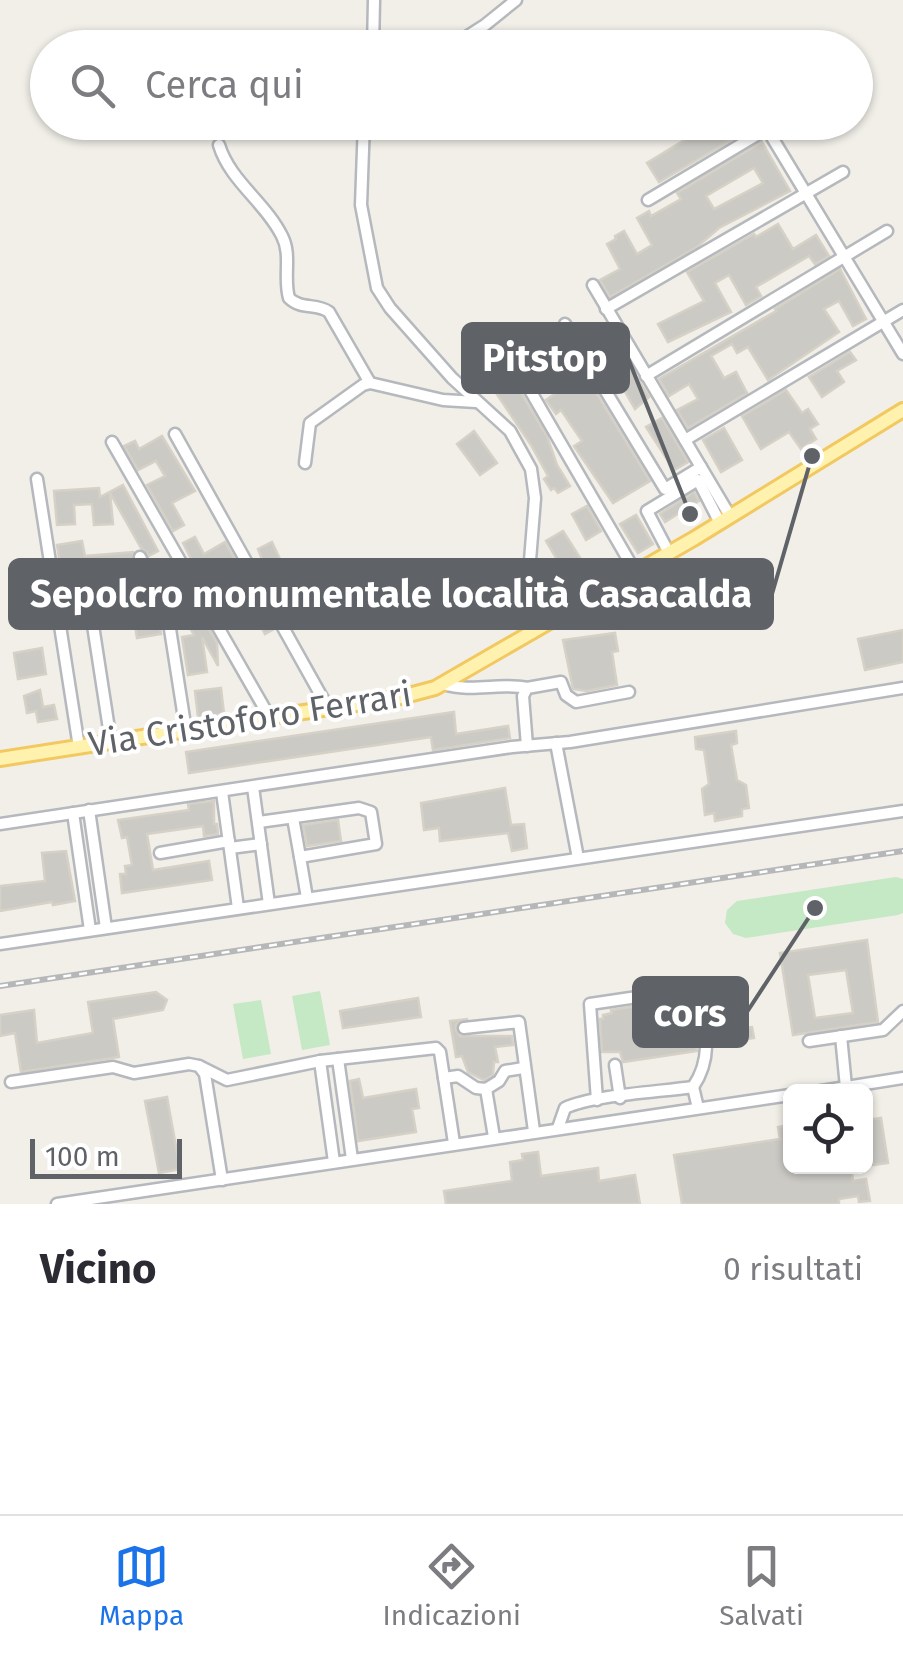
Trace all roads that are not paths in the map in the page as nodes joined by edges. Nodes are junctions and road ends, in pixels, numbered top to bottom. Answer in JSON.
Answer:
{"nodes":[{"id":1,"x":374,"y":0,"type":"edge"},
{"id":2,"x":516,"y":0,"type":"edge"},
{"id":3,"x":373,"y":30,"type":"edge"},
{"id":4,"x":477,"y":30,"type":"edge"},
{"id":5,"x":363,"y":140,"type":"edge"},
{"id":6,"x":743,"y":140,"type":"edge"},
{"id":7,"x":773,"y":140,"type":"edge"},
{"id":8,"x":218,"y":145,"type":"dead end"},
{"id":9,"x":843,"y":172,"type":"dead end"},
{"id":10,"x":804,"y":193,"type":"junction"},
{"id":11,"x":648,"y":200,"type":"dead end"},
{"id":12,"x":888,"y":231,"type":"dead end"},
{"id":13,"x":843,"y":258,"type":"junction"},
{"id":14,"x":593,"y":285,"type":"dead end"},
{"id":15,"x":606,"y":309,"type":"junction"},
{"id":16,"x":903,"y":310,"type":"edge"},
{"id":17,"x":883,"y":322,"type":"junction"},
{"id":18,"x":566,"y":324,"type":"dead end"},
{"id":19,"x":903,"y":354,"type":"edge"},
{"id":20,"x":520,"y":374,"type":"dead end"},
{"id":21,"x":646,"y":376,"type":"junction"},
{"id":22,"x":370,"y":383,"type":"junction"},
{"id":23,"x":477,"y":402,"type":"junction"},
{"id":24,"x":903,"y":410,"type":"edge"},
{"id":25,"x":174,"y":434,"type":"dead end"},
{"id":26,"x":685,"y":440,"type":"junction"},
{"id":27,"x":112,"y":442,"type":"dead end"},
{"id":28,"x":304,"y":463,"type":"dead end"},
{"id":29,"x":702,"y":467,"type":"junction"},
{"id":30,"x":37,"y":479,"type":"dead end"},
{"id":31,"x":725,"y":519,"type":"junction"},
{"id":32,"x":670,"y":553,"type":"junction"},
{"id":33,"x":140,"y":558,"type":"dead end"},
{"id":34,"x":636,"y":573,"type":"junction"},
{"id":35,"x":90,"y":606,"type":"dead end"},
{"id":36,"x":532,"y":633,"type":"junction"},
{"id":37,"x":443,"y":684,"type":"junction"},
{"id":38,"x":527,"y":688,"type":"junction"},
{"id":39,"x":903,"y":688,"type":"edge"},
{"id":40,"x":629,"y":692,"type":"dead end"},
{"id":41,"x":328,"y":708,"type":"junction"},
{"id":42,"x":270,"y":718,"type":"junction"},
{"id":43,"x":186,"y":731,"type":"junction"},
{"id":44,"x":111,"y":742,"type":"junction"},
{"id":45,"x":556,"y":744,"type":"junction"},
{"id":46,"x":527,"y":746,"type":"junction"},
{"id":47,"x":78,"y":747,"type":"junction"},
{"id":48,"x":0,"y":759,"type":"edge"},
{"id":49,"x":253,"y":786,"type":"junction"},
{"id":50,"x":222,"y":792,"type":"junction"},
{"id":51,"x":88,"y":810,"type":"junction"},
{"id":52,"x":903,"y":811,"type":"edge"},
{"id":53,"x":73,"y":813,"type":"junction"},
{"id":54,"x":293,"y":818,"type":"junction"},
{"id":55,"x":259,"y":822,"type":"junction"},
{"id":56,"x":0,"y":824,"type":"edge"},
{"id":57,"x":229,"y":844,"type":"junction"},
{"id":58,"x":261,"y":844,"type":"junction"},
{"id":59,"x":160,"y":853,"type":"dead end"},
{"id":60,"x":300,"y":857,"type":"junction"},
{"id":61,"x":578,"y":858,"type":"junction"},
{"id":62,"x":307,"y":898,"type":"junction"},
{"id":63,"x":269,"y":904,"type":"junction"},
{"id":64,"x":238,"y":908,"type":"junction"},
{"id":65,"x":106,"y":928,"type":"junction"},
{"id":66,"x":90,"y":930,"type":"junction"},
{"id":67,"x":0,"y":944,"type":"edge"},
{"id":68,"x":903,"y":1011,"type":"edge"},
{"id":69,"x":464,"y":1028,"type":"dead end"},
{"id":70,"x":841,"y":1036,"type":"junction"},
{"id":71,"x":809,"y":1042,"type":"dead end"},
{"id":72,"x":338,"y":1059,"type":"junction"},
{"id":73,"x":320,"y":1061,"type":"junction"},
{"id":74,"x":616,"y":1065,"type":"dead end"},
{"id":75,"x":199,"y":1066,"type":"junction"},
{"id":76,"x":524,"y":1068,"type":"junction"},
{"id":77,"x":444,"y":1078,"type":"junction"},
{"id":78,"x":903,"y":1078,"type":"edge"},
{"id":79,"x":11,"y":1082,"type":"dead end"},
{"id":80,"x":846,"y":1084,"type":"edge"},
{"id":81,"x":865,"y":1084,"type":"edge"},
{"id":82,"x":693,"y":1088,"type":"junction"},
{"id":83,"x":486,"y":1089,"type":"junction"},
{"id":84,"x":783,"y":1096,"type":"edge"},
{"id":85,"x":620,"y":1098,"type":"junction"},
{"id":86,"x":597,"y":1100,"type":"junction"},
{"id":87,"x":698,"y":1108,"type":"junction"},
{"id":88,"x":558,"y":1128,"type":"junction"},
{"id":89,"x":534,"y":1131,"type":"junction"},
{"id":90,"x":494,"y":1137,"type":"junction"},
{"id":91,"x":454,"y":1143,"type":"junction"},
{"id":92,"x":352,"y":1158,"type":"junction"},
{"id":93,"x":334,"y":1162,"type":"junction"},
{"id":94,"x":222,"y":1180,"type":"junction"},
{"id":95,"x":57,"y":1204,"type":"edge"}],
"edges":[{"from":1,"to":3,"type":"street"},
{"from":2,"to":4,"type":"street"},
{"from":5,"to":23,"type":"street"},
{"from":6,"to":11,"type":"street"},
{"from":7,"to":10,"type":"street"},
{"from":8,"to":22,"type":"street"},
{"from":9,"to":10,"type":"street"},
{"from":10,"to":13,"type":"street"},
{"from":10,"to":15,"type":"street"},
{"from":12,"to":13,"type":"street"},
{"from":13,"to":17,"type":"street"},
{"from":13,"to":21,"type":"street"},
{"from":14,"to":15,"type":"street"},
{"from":15,"to":21,"type":"street"},
{"from":16,"to":17,"type":"street"},
{"from":17,"to":19,"type":"street"},
{"from":17,"to":26,"type":"street"},
{"from":18,"to":29,"type":"street"},
{"from":20,"to":34,"type":"street"},
{"from":21,"to":26,"type":"street"},
{"from":22,"to":23,"type":"street"},
{"from":22,"to":28,"type":"street"},
{"from":23,"to":36,"type":"street"},
{"from":24,"to":31,"type":"main road","name":"Via Cristoforo Ferrari"},
{"from":25,"to":41,"type":"street"},
{"from":26,"to":29,"type":"street"},
{"from":27,"to":42,"type":"street"},
{"from":29,"to":31,"type":"street"},
{"from":30,"to":47,"type":"street"},
{"from":31,"to":32,"type":"main road","name":"Via Cristoforo Ferrari"},
{"from":31,"to":32,"type":"street"},
{"from":32,"to":34,"type":"main road","name":"Via Cristoforo Ferrari"},
{"from":33,"to":43,"type":"street"},
{"from":34,"to":36,"type":"main road","name":"Via Cristoforo Ferrari"},
{"from":35,"to":44,"type":"street"},
{"from":36,"to":37,"type":"main road","name":"Via Cristoforo Ferrari"},
{"from":37,"to":38,"type":"street"},
{"from":37,"to":41,"type":"main road","name":"Via Cristoforo Ferrari"},
{"from":38,"to":40,"type":"street"},
{"from":38,"to":46,"type":"street"},
{"from":39,"to":45,"type":"street"},
{"from":41,"to":42,"type":"main road","name":"Via Cristoforo Ferrari"},
{"from":42,"to":43,"type":"main road","name":"Via Cristoforo Ferrari"},
{"from":43,"to":44,"type":"main road","name":"Via Cristoforo Ferrari"},
{"from":44,"to":47,"type":"main road","name":"Via Cristoforo Ferrari"},
{"from":45,"to":46,"type":"street"},
{"from":45,"to":61,"type":"street"},
{"from":46,"to":49,"type":"street"},
{"from":47,"to":48,"type":"main road","name":"Via Cristoforo Ferrari"},
{"from":49,"to":50,"type":"street"},
{"from":49,"to":55,"type":"street"},
{"from":50,"to":51,"type":"street"},
{"from":50,"to":57,"type":"street"},
{"from":51,"to":53,"type":"street"},
{"from":51,"to":65,"type":"street"},
{"from":52,"to":61,"type":"street"},
{"from":53,"to":56,"type":"street"},
{"from":53,"to":66,"type":"street"},
{"from":54,"to":55,"type":"street"},
{"from":54,"to":60,"type":"street"},
{"from":54,"to":60,"type":"street"},
{"from":55,"to":58,"type":"street"},
{"from":57,"to":58,"type":"street"},
{"from":57,"to":59,"type":"street"},
{"from":57,"to":64,"type":"street"},
{"from":58,"to":63,"type":"street"},
{"from":60,"to":62,"type":"street"},
{"from":61,"to":62,"type":"street"},
{"from":62,"to":63,"type":"street"},
{"from":63,"to":64,"type":"street"},
{"from":64,"to":65,"type":"street"},
{"from":65,"to":66,"type":"street"},
{"from":66,"to":67,"type":"street"},
{"from":68,"to":70,"type":"street"},
{"from":69,"to":76,"type":"street"},
{"from":70,"to":71,"type":"street"},
{"from":70,"to":80,"type":"street"},
{"from":72,"to":73,"type":"street"},
{"from":72,"to":77,"type":"street"},
{"from":72,"to":92,"type":"street"},
{"from":73,"to":75,"type":"street"},
{"from":73,"to":93,"type":"street"},
{"from":74,"to":85,"type":"street"},
{"from":75,"to":79,"type":"street"},
{"from":75,"to":94,"type":"street"},
{"from":76,"to":83,"type":"street"},
{"from":76,"to":89,"type":"street"},
{"from":77,"to":83,"type":"street"},
{"from":77,"to":91,"type":"street"},
{"from":78,"to":81,"type":"street"},
{"from":82,"to":85,"type":"street"},
{"from":82,"to":86,"type":"street"},
{"from":82,"to":87,"type":"street"},
{"from":83,"to":90,"type":"street"},
{"from":84,"to":87,"type":"street"},
{"from":85,"to":86,"type":"street"},
{"from":86,"to":88,"type":"street"},
{"from":87,"to":88,"type":"street"},
{"from":88,"to":89,"type":"street"},
{"from":89,"to":90,"type":"street"},
{"from":90,"to":91,"type":"street"},
{"from":91,"to":92,"type":"street"},
{"from":92,"to":93,"type":"street"},
{"from":93,"to":94,"type":"street"},
{"from":94,"to":95,"type":"street"}]}
